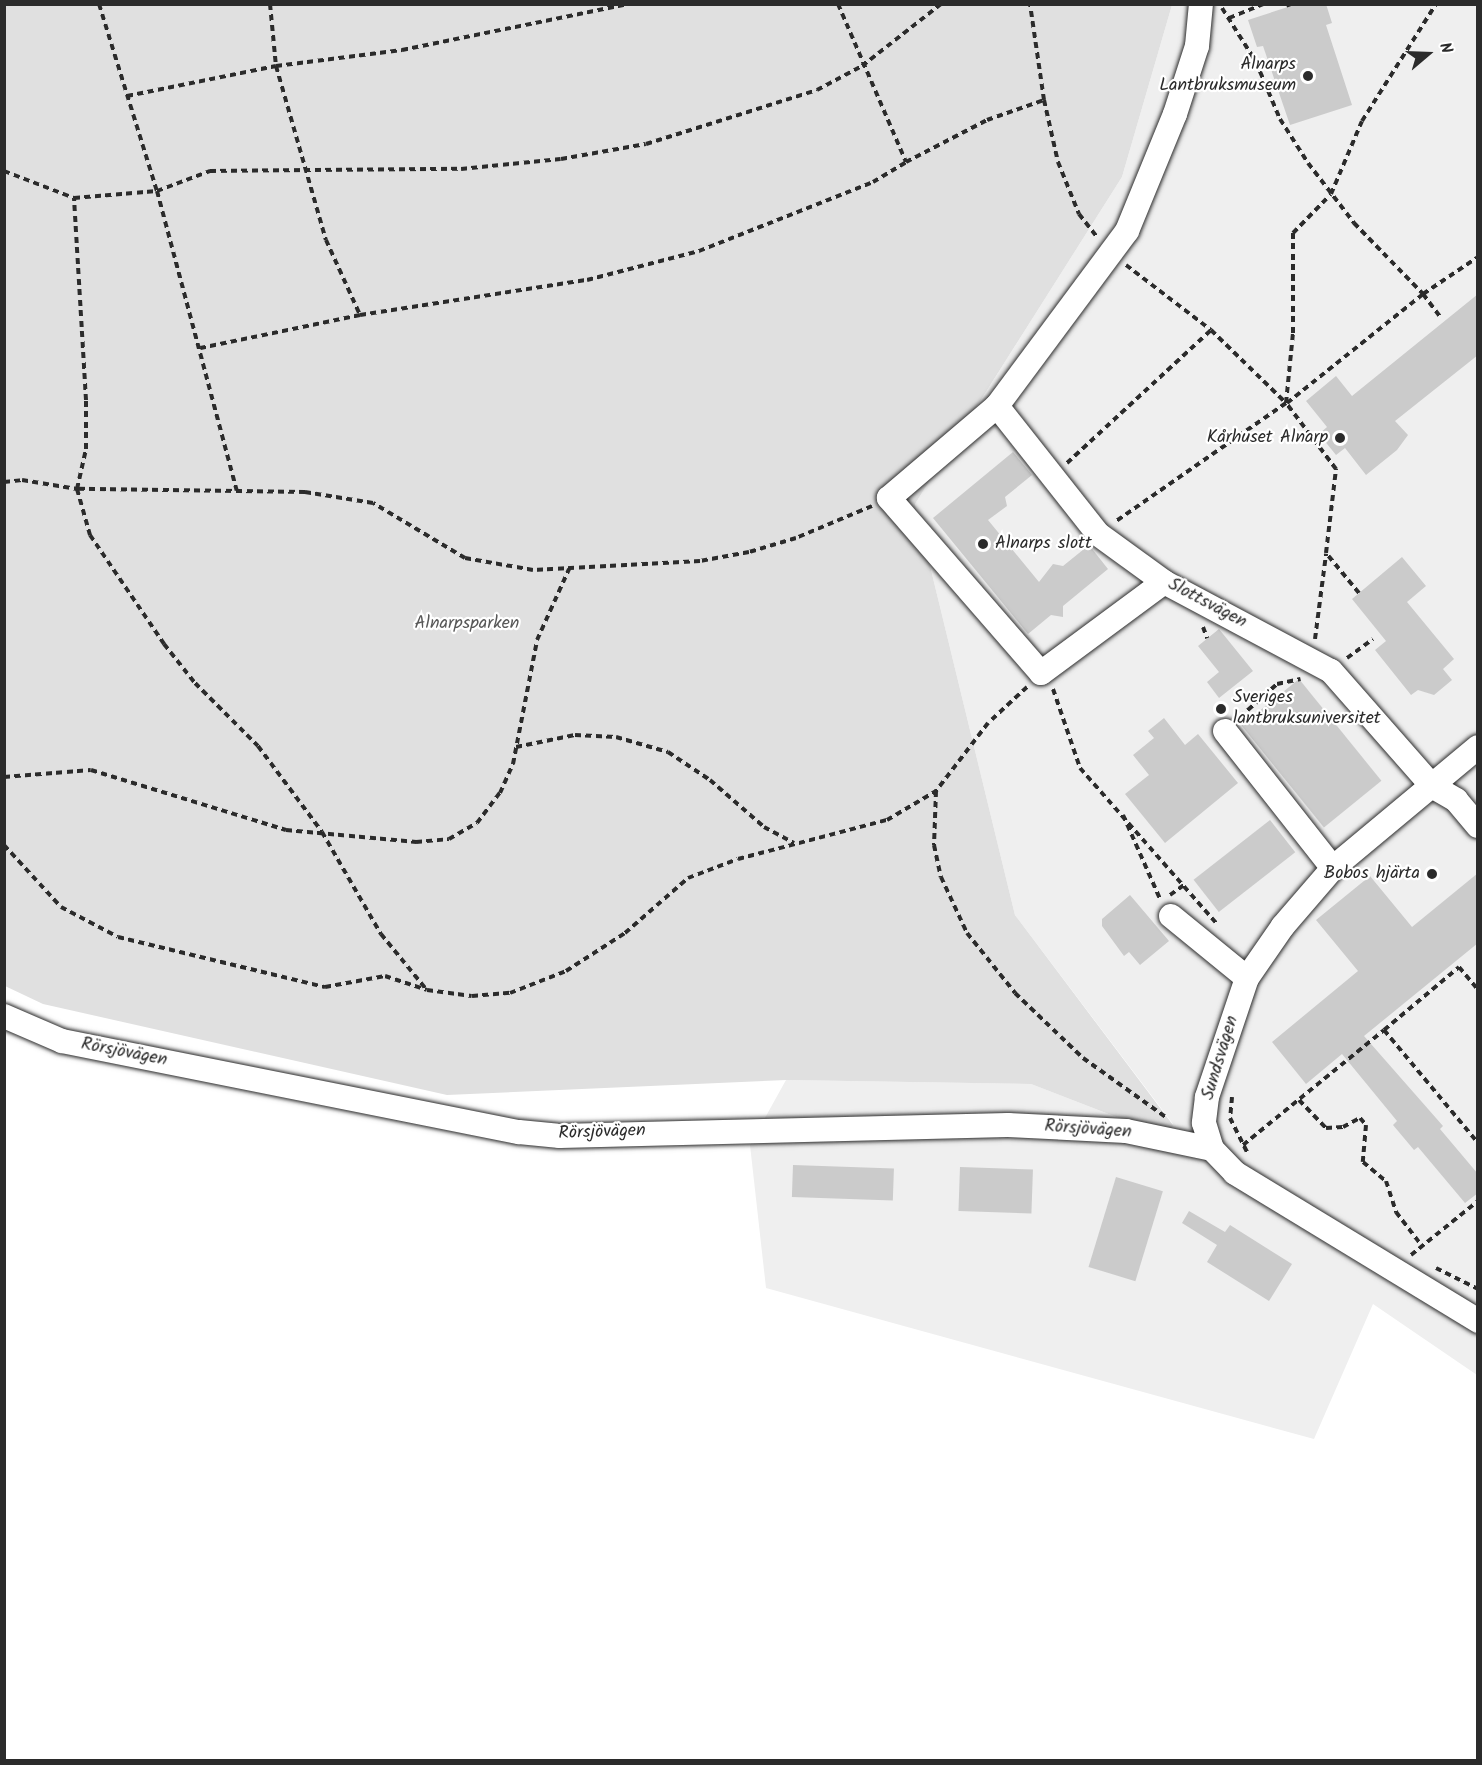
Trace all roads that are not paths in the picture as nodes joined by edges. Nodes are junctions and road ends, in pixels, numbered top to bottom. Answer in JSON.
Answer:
{"nodes":[{"id":1,"x":1201,"y":4,"type":"edge"},
{"id":2,"x":997,"y":406,"type":"junction"},
{"id":3,"x":1164,"y":582,"type":"junction"},
{"id":4,"x":1225,"y":731,"type":"road end"},
{"id":5,"x":1478,"y":747,"type":"edge"},
{"id":6,"x":1432,"y":786,"type":"junction"},
{"id":7,"x":1478,"y":826,"type":"edge"},
{"id":8,"x":1333,"y":868,"type":"junction"},
{"id":9,"x":1171,"y":916,"type":"road end"},
{"id":10,"x":1247,"y":978,"type":"junction"},
{"id":11,"x":4,"y":1016,"type":"edge"},
{"id":12,"x":1212,"y":1149,"type":"junction"},
{"id":13,"x":1472,"y":1309,"type":"edge"}],
"edges":[{"from":1,"to":2,"type":"street"},
{"from":2,"to":3,"type":"street","name":"Slottsvägen"},
{"from":2,"to":3,"type":"street"},
{"from":3,"to":6,"type":"street","name":"Slottsvägen"},
{"from":4,"to":8,"type":"street"},
{"from":5,"to":6,"type":"street","name":"Sundsvägen"},
{"from":6,"to":7,"type":"street","name":"Slottsvägen"},
{"from":6,"to":8,"type":"street","name":"Sundsvägen"},
{"from":8,"to":10,"type":"street","name":"Sundsvägen"},
{"from":9,"to":10,"type":"street"},
{"from":10,"to":12,"type":"street","name":"Sundsvägen"},
{"from":11,"to":12,"type":"street","name":"Rörsjövägen"},
{"from":12,"to":13,"type":"street","name":"Sundsvägen"}]}
